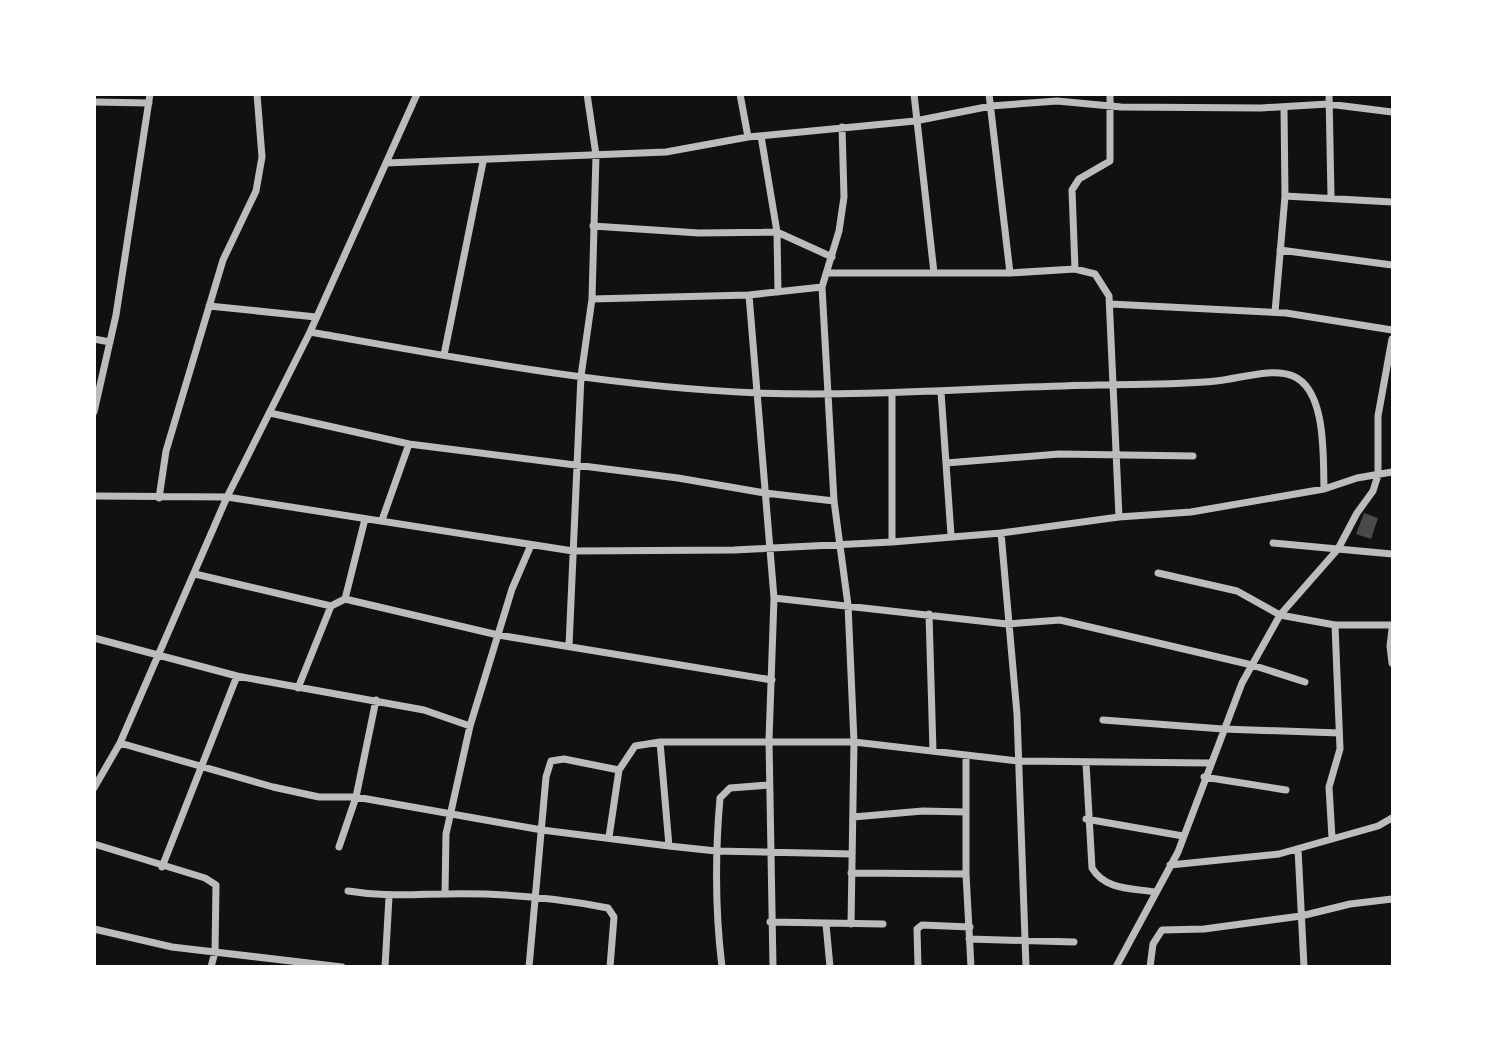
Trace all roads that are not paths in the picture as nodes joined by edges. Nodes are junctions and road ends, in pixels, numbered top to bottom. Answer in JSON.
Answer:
{"nodes":[{"id":1,"x":257,"y":94,"type":"edge"},
{"id":2,"x":416,"y":94,"type":"edge"},
{"id":3,"x":587,"y":94,"type":"edge"},
{"id":4,"x":740,"y":94,"type":"edge"},
{"id":5,"x":914,"y":94,"type":"edge"},
{"id":6,"x":989,"y":94,"type":"edge"},
{"id":7,"x":1110,"y":94,"type":"edge"},
{"id":8,"x":1329,"y":94,"type":"edge"},
{"id":9,"x":150,"y":99,"type":"edge"},
{"id":10,"x":94,"y":102,"type":"edge"},
{"id":11,"x":1328,"y":104,"type":"junction"},
{"id":12,"x":991,"y":106,"type":"junction"},
{"id":13,"x":1111,"y":106,"type":"junction"},
{"id":14,"x":1283,"y":108,"type":"junction"},
{"id":15,"x":1392,"y":112,"type":"edge"},
{"id":16,"x":915,"y":121,"type":"junction"},
{"id":17,"x":842,"y":127,"type":"junction"},
{"id":18,"x":761,"y":136,"type":"junction"},
{"id":19,"x":748,"y":137,"type":"junction"},
{"id":20,"x":596,"y":155,"type":"junction"},
{"id":21,"x":483,"y":162,"type":"junction"},
{"id":22,"x":386,"y":163,"type":"junction"},
{"id":23,"x":1285,"y":196,"type":"junction"},
{"id":24,"x":1331,"y":196,"type":"junction"},
{"id":25,"x":1392,"y":202,"type":"edge"},
{"id":26,"x":593,"y":226,"type":"junction"},
{"id":27,"x":777,"y":232,"type":"junction"},
{"id":28,"x":1280,"y":250,"type":"junction"},
{"id":29,"x":832,"y":257,"type":"junction"},
{"id":30,"x":1392,"y":265,"type":"edge"},
{"id":31,"x":1075,"y":269,"type":"junction"},
{"id":32,"x":828,"y":273,"type":"junction"},
{"id":33,"x":934,"y":273,"type":"junction"},
{"id":34,"x":1010,"y":273,"type":"junction"},
{"id":35,"x":822,"y":287,"type":"junction"},
{"id":36,"x":778,"y":292,"type":"junction"},
{"id":37,"x":748,"y":295,"type":"junction"},
{"id":38,"x":593,"y":299,"type":"junction"},
{"id":39,"x":1110,"y":304,"type":"junction"},
{"id":40,"x":209,"y":306,"type":"junction"},
{"id":41,"x":1275,"y":312,"type":"junction"},
{"id":42,"x":316,"y":317,"type":"junction"},
{"id":43,"x":1392,"y":330,"type":"edge"},
{"id":44,"x":310,"y":332,"type":"junction"},
{"id":45,"x":94,"y":339,"type":"edge"},
{"id":46,"x":1392,"y":339,"type":"edge"},
{"id":47,"x":110,"y":342,"type":"junction"},
{"id":48,"x":444,"y":355,"type":"junction"},
{"id":49,"x":581,"y":376,"type":"junction"},
{"id":50,"x":1112,"y":385,"type":"junction"},
{"id":51,"x":756,"y":393,"type":"junction"},
{"id":52,"x":891,"y":393,"type":"junction"},
{"id":53,"x":941,"y":393,"type":"junction"},
{"id":54,"x":830,"y":394,"type":"junction"},
{"id":55,"x":94,"y":412,"type":"edge"},
{"id":56,"x":270,"y":413,"type":"junction"},
{"id":57,"x":409,"y":444,"type":"junction"},
{"id":58,"x":1193,"y":456,"type":"dead end"},
{"id":59,"x":1115,"y":457,"type":"junction"},
{"id":60,"x":946,"y":463,"type":"junction"},
{"id":61,"x":578,"y":466,"type":"junction"},
{"id":62,"x":1392,"y":472,"type":"edge"},
{"id":63,"x":1378,"y":475,"type":"junction"},
{"id":64,"x":1324,"y":489,"type":"junction"},
{"id":65,"x":765,"y":493,"type":"junction"},
{"id":66,"x":94,"y":496,"type":"edge"},
{"id":67,"x":227,"y":497,"type":"junction"},
{"id":68,"x":159,"y":498,"type":"junction"},
{"id":69,"x":834,"y":501,"type":"junction"},
{"id":70,"x":1119,"y":516,"type":"junction"},
{"id":71,"x":365,"y":519,"type":"junction"},
{"id":72,"x":382,"y":520,"type":"junction"},
{"id":73,"x":1001,"y":533,"type":"junction"},
{"id":74,"x":951,"y":535,"type":"junction"},
{"id":75,"x":892,"y":542,"type":"junction"},
{"id":76,"x":1273,"y":543,"type":"dead end"},
{"id":77,"x":840,"y":544,"type":"junction"},
{"id":78,"x":531,"y":545,"type":"junction"},
{"id":79,"x":771,"y":547,"type":"junction"},
{"id":80,"x":1338,"y":549,"type":"junction"},
{"id":81,"x":573,"y":551,"type":"junction"},
{"id":82,"x":1392,"y":554,"type":"edge"},
{"id":83,"x":1158,"y":573,"type":"dead end"},
{"id":84,"x":195,"y":574,"type":"junction"},
{"id":85,"x":774,"y":598,"type":"junction"},
{"id":86,"x":345,"y":599,"type":"junction"},
{"id":87,"x":848,"y":605,"type":"junction"},
{"id":88,"x":331,"y":606,"type":"junction"},
{"id":89,"x":929,"y":614,"type":"junction"},
{"id":90,"x":1280,"y":615,"type":"junction"},
{"id":91,"x":1007,"y":624,"type":"junction"},
{"id":92,"x":1335,"y":625,"type":"junction"},
{"id":93,"x":1392,"y":627,"type":"edge"},
{"id":94,"x":498,"y":635,"type":"junction"},
{"id":95,"x":94,"y":638,"type":"edge"},
{"id":96,"x":569,"y":646,"type":"junction"},
{"id":97,"x":158,"y":657,"type":"junction"},
{"id":98,"x":1392,"y":663,"type":"edge"},
{"id":99,"x":1252,"y":665,"type":"junction"},
{"id":100,"x":237,"y":676,"type":"junction"},
{"id":101,"x":772,"y":680,"type":"junction"},
{"id":102,"x":1305,"y":682,"type":"dead end"},
{"id":103,"x":298,"y":688,"type":"junction"},
{"id":104,"x":376,"y":700,"type":"junction"},
{"id":105,"x":1103,"y":720,"type":"dead end"},
{"id":106,"x":470,"y":726,"type":"junction"},
{"id":107,"x":1223,"y":729,"type":"junction"},
{"id":108,"x":1339,"y":733,"type":"junction"},
{"id":109,"x":769,"y":740,"type":"junction"},
{"id":110,"x":660,"y":742,"type":"junction"},
{"id":111,"x":854,"y":742,"type":"junction"},
{"id":112,"x":120,"y":743,"type":"junction"},
{"id":113,"x":933,"y":751,"type":"junction"},
{"id":114,"x":966,"y":755,"type":"junction"},
{"id":115,"x":1018,"y":761,"type":"junction"},
{"id":116,"x":1086,"y":763,"type":"junction"},
{"id":117,"x":1209,"y":763,"type":"junction"},
{"id":118,"x":201,"y":768,"type":"junction"},
{"id":119,"x":619,"y":770,"type":"junction"},
{"id":120,"x":1204,"y":777,"type":"junction"},
{"id":121,"x":769,"y":785,"type":"junction"},
{"id":122,"x":94,"y":788,"type":"edge"},
{"id":123,"x":1286,"y":790,"type":"dead end"},
{"id":124,"x":356,"y":797,"type":"junction"},
{"id":125,"x":451,"y":812,"type":"junction"},
{"id":126,"x":966,"y":812,"type":"junction"},
{"id":127,"x":853,"y":817,"type":"junction"},
{"id":128,"x":1392,"y":818,"type":"edge"},
{"id":129,"x":1086,"y":819,"type":"junction"},
{"id":130,"x":542,"y":830,"type":"junction"},
{"id":131,"x":609,"y":836,"type":"junction"},
{"id":132,"x":1183,"y":836,"type":"junction"},
{"id":133,"x":1332,"y":838,"type":"junction"},
{"id":134,"x":94,"y":844,"type":"edge"},
{"id":135,"x":669,"y":846,"type":"junction"},
{"id":136,"x":339,"y":847,"type":"dead end"},
{"id":137,"x":1298,"y":849,"type":"junction"},
{"id":138,"x":716,"y":851,"type":"junction"},
{"id":139,"x":771,"y":852,"type":"junction"},
{"id":140,"x":852,"y":854,"type":"junction"},
{"id":141,"x":1170,"y":865,"type":"junction"},
{"id":142,"x":162,"y":867,"type":"junction"},
{"id":143,"x":850,"y":873,"type":"junction"},
{"id":144,"x":966,"y":874,"type":"junction"},
{"id":145,"x":348,"y":891,"type":"dead end"},
{"id":146,"x":1155,"y":892,"type":"junction"},
{"id":147,"x":445,"y":894,"type":"junction"},
{"id":148,"x":537,"y":896,"type":"junction"},
{"id":149,"x":389,"y":897,"type":"junction"},
{"id":150,"x":1392,"y":898,"type":"edge"},
{"id":151,"x":1301,"y":916,"type":"junction"},
{"id":152,"x":770,"y":922,"type":"junction"},
{"id":153,"x":851,"y":923,"type":"junction"},
{"id":154,"x":826,"y":924,"type":"junction"},
{"id":155,"x":883,"y":924,"type":"dead end"},
{"id":156,"x":970,"y":927,"type":"junction"},
{"id":157,"x":94,"y":929,"type":"edge"},
{"id":158,"x":970,"y":939,"type":"junction"},
{"id":159,"x":1026,"y":940,"type":"junction"},
{"id":160,"x":1074,"y":942,"type":"dead end"},
{"id":161,"x":215,"y":952,"type":"junction"},
{"id":162,"x":211,"y":967,"type":"edge"},
{"id":163,"x":342,"y":967,"type":"edge"},
{"id":164,"x":385,"y":967,"type":"edge"},
{"id":165,"x":529,"y":967,"type":"edge"},
{"id":166,"x":610,"y":967,"type":"edge"},
{"id":167,"x":722,"y":967,"type":"edge"},
{"id":168,"x":773,"y":967,"type":"edge"},
{"id":169,"x":830,"y":967,"type":"edge"},
{"id":170,"x":918,"y":967,"type":"edge"},
{"id":171,"x":971,"y":967,"type":"edge"},
{"id":172,"x":1026,"y":967,"type":"edge"},
{"id":173,"x":1116,"y":967,"type":"edge"},
{"id":174,"x":1150,"y":967,"type":"edge"},
{"id":175,"x":1304,"y":967,"type":"edge"}],
"edges":[{"from":1,"to":40,"type":"street"},
{"from":2,"to":22,"type":"street"},
{"from":3,"to":20,"type":"street"},
{"from":4,"to":19,"type":"street"},
{"from":5,"to":16,"type":"street"},
{"from":6,"to":12,"type":"street"},
{"from":7,"to":13,"type":"street"},
{"from":8,"to":11,"type":"street"},
{"from":9,"to":10,"type":"street"},
{"from":9,"to":47,"type":"street"},
{"from":11,"to":14,"type":"street"},
{"from":11,"to":15,"type":"street"},
{"from":11,"to":24,"type":"street"},
{"from":12,"to":13,"type":"street"},
{"from":12,"to":16,"type":"street"},
{"from":12,"to":34,"type":"street"},
{"from":13,"to":14,"type":"street"},
{"from":13,"to":31,"type":"street"},
{"from":14,"to":23,"type":"street"},
{"from":16,"to":17,"type":"street"},
{"from":16,"to":33,"type":"street"},
{"from":17,"to":18,"type":"street"},
{"from":17,"to":29,"type":"street"},
{"from":18,"to":19,"type":"street"},
{"from":18,"to":27,"type":"street"},
{"from":19,"to":20,"type":"street"},
{"from":20,"to":21,"type":"street"},
{"from":20,"to":26,"type":"street"},
{"from":21,"to":22,"type":"street"},
{"from":21,"to":48,"type":"street"},
{"from":22,"to":42,"type":"street"},
{"from":23,"to":24,"type":"street"},
{"from":23,"to":28,"type":"street"},
{"from":24,"to":25,"type":"street"},
{"from":26,"to":27,"type":"street"},
{"from":26,"to":38,"type":"street"},
{"from":27,"to":29,"type":"street"},
{"from":27,"to":36,"type":"street"},
{"from":28,"to":30,"type":"street"},
{"from":28,"to":41,"type":"street"},
{"from":29,"to":32,"type":"street"},
{"from":31,"to":34,"type":"street"},
{"from":31,"to":39,"type":"street"},
{"from":32,"to":33,"type":"street"},
{"from":32,"to":35,"type":"street"},
{"from":33,"to":34,"type":"street"},
{"from":35,"to":36,"type":"street"},
{"from":35,"to":54,"type":"street"},
{"from":36,"to":37,"type":"street"},
{"from":37,"to":38,"type":"street"},
{"from":37,"to":51,"type":"street"},
{"from":38,"to":49,"type":"street"},
{"from":39,"to":41,"type":"street"},
{"from":39,"to":50,"type":"street"},
{"from":40,"to":42,"type":"street"},
{"from":40,"to":68,"type":"street"},
{"from":41,"to":43,"type":"street"},
{"from":42,"to":44,"type":"street"},
{"from":44,"to":48,"type":"street"},
{"from":44,"to":56,"type":"street"},
{"from":45,"to":47,"type":"street"},
{"from":46,"to":63,"type":"street"},
{"from":47,"to":55,"type":"street"},
{"from":48,"to":49,"type":"street"},
{"from":49,"to":51,"type":"street"},
{"from":49,"to":61,"type":"street"},
{"from":50,"to":53,"type":"street"},
{"from":50,"to":59,"type":"street"},
{"from":50,"to":64,"type":"street"},
{"from":51,"to":54,"type":"street"},
{"from":51,"to":65,"type":"street"},
{"from":52,"to":53,"type":"street"},
{"from":52,"to":54,"type":"street"},
{"from":52,"to":75,"type":"street"},
{"from":53,"to":60,"type":"street"},
{"from":54,"to":69,"type":"street"},
{"from":56,"to":57,"type":"street"},
{"from":56,"to":67,"type":"street"},
{"from":57,"to":61,"type":"street"},
{"from":57,"to":72,"type":"street"},
{"from":58,"to":59,"type":"street"},
{"from":59,"to":60,"type":"street"},
{"from":59,"to":70,"type":"street"},
{"from":60,"to":74,"type":"street"},
{"from":61,"to":65,"type":"street"},
{"from":61,"to":81,"type":"street"},
{"from":62,"to":63,"type":"street"},
{"from":63,"to":64,"type":"street"},
{"from":63,"to":80,"type":"street"},
{"from":64,"to":70,"type":"street"},
{"from":65,"to":69,"type":"street"},
{"from":65,"to":79,"type":"street"},
{"from":66,"to":68,"type":"street"},
{"from":67,"to":68,"type":"street"},
{"from":67,"to":71,"type":"street"},
{"from":67,"to":84,"type":"street"},
{"from":69,"to":77,"type":"street"},
{"from":70,"to":73,"type":"street"},
{"from":71,"to":72,"type":"street"},
{"from":71,"to":86,"type":"street"},
{"from":72,"to":78,"type":"street"},
{"from":73,"to":74,"type":"street"},
{"from":73,"to":91,"type":"street"},
{"from":74,"to":75,"type":"street"},
{"from":75,"to":77,"type":"street"},
{"from":76,"to":80,"type":"street"},
{"from":77,"to":79,"type":"street"},
{"from":77,"to":87,"type":"street"},
{"from":78,"to":81,"type":"street"},
{"from":78,"to":94,"type":"street"},
{"from":79,"to":81,"type":"street"},
{"from":79,"to":85,"type":"street"},
{"from":80,"to":82,"type":"street"},
{"from":80,"to":90,"type":"street"},
{"from":81,"to":96,"type":"street"},
{"from":83,"to":90,"type":"street"},
{"from":84,"to":88,"type":"street"},
{"from":84,"to":97,"type":"street"},
{"from":85,"to":87,"type":"street"},
{"from":85,"to":101,"type":"street"},
{"from":86,"to":88,"type":"street"},
{"from":86,"to":94,"type":"street"},
{"from":87,"to":89,"type":"street"},
{"from":87,"to":111,"type":"street"},
{"from":88,"to":103,"type":"street"},
{"from":89,"to":91,"type":"street"},
{"from":89,"to":113,"type":"street"},
{"from":90,"to":92,"type":"street"},
{"from":90,"to":99,"type":"street"},
{"from":91,"to":99,"type":"street"},
{"from":91,"to":115,"type":"street"},
{"from":92,"to":93,"type":"street"},
{"from":92,"to":108,"type":"street"},
{"from":93,"to":98,"type":"street"},
{"from":94,"to":96,"type":"street"},
{"from":94,"to":106,"type":"street"},
{"from":95,"to":97,"type":"street"},
{"from":96,"to":101,"type":"street"},
{"from":97,"to":100,"type":"street"},
{"from":97,"to":112,"type":"street"},
{"from":99,"to":102,"type":"street"},
{"from":99,"to":107,"type":"street"},
{"from":100,"to":103,"type":"street"},
{"from":100,"to":118,"type":"street"},
{"from":101,"to":109,"type":"street"},
{"from":103,"to":104,"type":"street"},
{"from":104,"to":106,"type":"street"},
{"from":104,"to":124,"type":"street"},
{"from":105,"to":107,"type":"street"},
{"from":106,"to":125,"type":"street"},
{"from":107,"to":108,"type":"street"},
{"from":107,"to":117,"type":"street"},
{"from":108,"to":133,"type":"street"},
{"from":109,"to":110,"type":"street"},
{"from":109,"to":111,"type":"street"},
{"from":109,"to":121,"type":"street"},
{"from":110,"to":119,"type":"street"},
{"from":110,"to":135,"type":"street"},
{"from":111,"to":113,"type":"street"},
{"from":111,"to":127,"type":"street"},
{"from":112,"to":118,"type":"street"},
{"from":112,"to":122,"type":"street"},
{"from":113,"to":114,"type":"street"},
{"from":114,"to":115,"type":"street"},
{"from":114,"to":126,"type":"street"},
{"from":115,"to":116,"type":"street"},
{"from":115,"to":159,"type":"street"},
{"from":116,"to":117,"type":"street"},
{"from":116,"to":129,"type":"street"},
{"from":117,"to":120,"type":"street"},
{"from":118,"to":124,"type":"street"},
{"from":118,"to":142,"type":"street"},
{"from":119,"to":130,"type":"street"},
{"from":119,"to":131,"type":"street"},
{"from":120,"to":123,"type":"street"},
{"from":120,"to":132,"type":"street"},
{"from":121,"to":138,"type":"street"},
{"from":121,"to":139,"type":"street"},
{"from":124,"to":125,"type":"street"},
{"from":124,"to":136,"type":"street"},
{"from":125,"to":130,"type":"street"},
{"from":125,"to":147,"type":"street"},
{"from":126,"to":127,"type":"street"},
{"from":126,"to":144,"type":"street"},
{"from":127,"to":140,"type":"street"},
{"from":128,"to":133,"type":"street"},
{"from":129,"to":132,"type":"street"},
{"from":129,"to":146,"type":"street"},
{"from":130,"to":131,"type":"street"},
{"from":130,"to":148,"type":"street"},
{"from":131,"to":135,"type":"street"},
{"from":132,"to":141,"type":"street"},
{"from":133,"to":137,"type":"street"},
{"from":134,"to":142,"type":"street"},
{"from":135,"to":138,"type":"street"},
{"from":137,"to":141,"type":"street"},
{"from":137,"to":151,"type":"street"},
{"from":138,"to":139,"type":"street"},
{"from":138,"to":167,"type":"street"},
{"from":139,"to":140,"type":"street"},
{"from":139,"to":152,"type":"street"},
{"from":140,"to":143,"type":"street"},
{"from":141,"to":146,"type":"street"},
{"from":142,"to":161,"type":"street"},
{"from":143,"to":144,"type":"street"},
{"from":143,"to":153,"type":"street"},
{"from":144,"to":156,"type":"street"},
{"from":145,"to":149,"type":"street"},
{"from":146,"to":173,"type":"street"},
{"from":147,"to":148,"type":"street"},
{"from":147,"to":149,"type":"street"},
{"from":148,"to":165,"type":"street"},
{"from":148,"to":166,"type":"street"},
{"from":149,"to":164,"type":"street"},
{"from":150,"to":151,"type":"street"},
{"from":151,"to":174,"type":"street"},
{"from":151,"to":175,"type":"street"},
{"from":152,"to":154,"type":"street"},
{"from":152,"to":168,"type":"street"},
{"from":153,"to":154,"type":"street"},
{"from":153,"to":155,"type":"street"},
{"from":154,"to":169,"type":"street"},
{"from":156,"to":158,"type":"street"},
{"from":156,"to":170,"type":"street"},
{"from":157,"to":161,"type":"street"},
{"from":158,"to":159,"type":"street"},
{"from":158,"to":171,"type":"street"},
{"from":159,"to":160,"type":"street"},
{"from":159,"to":172,"type":"street"},
{"from":161,"to":162,"type":"street"},
{"from":161,"to":163,"type":"street"}]}
